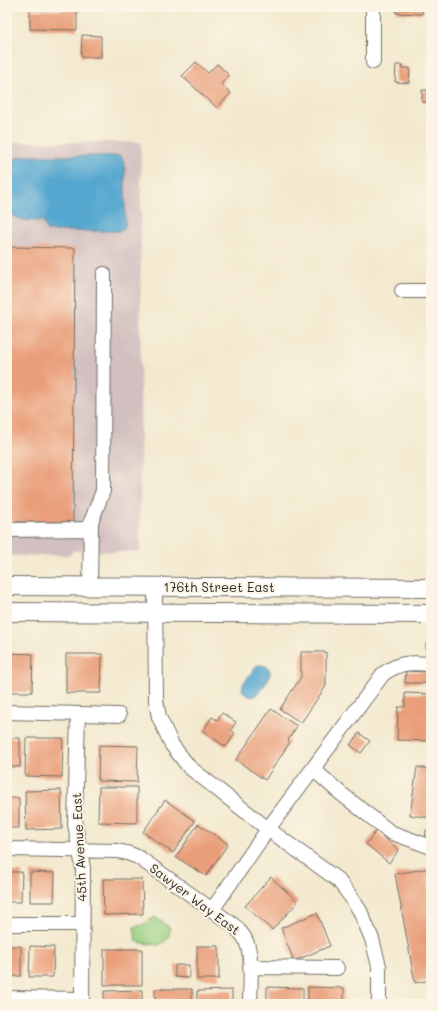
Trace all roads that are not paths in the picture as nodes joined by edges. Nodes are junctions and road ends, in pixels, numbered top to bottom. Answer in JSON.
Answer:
{"nodes":[{"id":1,"x":372,"y":7,"type":"edge"},
{"id":2,"x":372,"y":62,"type":"dead end"},
{"id":3,"x":104,"y":274,"type":"dead end"},
{"id":4,"x":402,"y":291,"type":"dead end"},
{"id":5,"x":431,"y":291,"type":"edge"},
{"id":6,"x":7,"y":530,"type":"edge"},
{"id":7,"x":91,"y":530,"type":"junction"},
{"id":8,"x":7,"y":586,"type":"edge"},
{"id":9,"x":90,"y":586,"type":"junction"},
{"id":10,"x":155,"y":587,"type":"junction"},
{"id":11,"x":431,"y":588,"type":"edge"},
{"id":12,"x":7,"y":612,"type":"edge"},
{"id":13,"x":155,"y":612,"type":"junction"},
{"id":14,"x":431,"y":614,"type":"edge"},
{"id":15,"x":431,"y":664,"type":"edge"},
{"id":16,"x":7,"y":712,"type":"edge"},
{"id":17,"x":78,"y":714,"type":"junction"},
{"id":18,"x":119,"y":715,"type":"dead end"},
{"id":19,"x":313,"y":769,"type":"junction"},
{"id":20,"x":268,"y":829,"type":"junction"},
{"id":21,"x":431,"y":847,"type":"edge"},
{"id":22,"x":7,"y":849,"type":"edge"},
{"id":23,"x":80,"y":851,"type":"junction"},
{"id":24,"x":212,"y":910,"type":"junction"},
{"id":25,"x":7,"y":924,"type":"edge"},
{"id":26,"x":82,"y":924,"type":"junction"},
{"id":27,"x":250,"y":967,"type":"junction"},
{"id":28,"x":337,"y":968,"type":"dead end"},
{"id":29,"x":7,"y":998,"type":"edge"},
{"id":30,"x":82,"y":1002,"type":"edge"},
{"id":31,"x":250,"y":1004,"type":"edge"},
{"id":32,"x":380,"y":1004,"type":"edge"}],
"edges":[{"from":1,"to":2,"type":"street"},
{"from":3,"to":7,"type":"street"},
{"from":4,"to":5,"type":"street"},
{"from":6,"to":7,"type":"street"},
{"from":7,"to":9,"type":"street"},
{"from":8,"to":9,"type":"main road","name":"176th Street East"},
{"from":9,"to":10,"type":"main road","name":"176th Street East"},
{"from":10,"to":11,"type":"main road","name":"176th Street East"},
{"from":10,"to":13,"type":"street"},
{"from":12,"to":13,"type":"main road","name":"176th Street East"},
{"from":13,"to":14,"type":"main road","name":"176th Street East"},
{"from":13,"to":20,"type":"street"},
{"from":15,"to":19,"type":"street"},
{"from":16,"to":17,"type":"street"},
{"from":17,"to":18,"type":"street"},
{"from":17,"to":23,"type":"street","name":"45th Avenue East"},
{"from":19,"to":20,"type":"street"},
{"from":19,"to":21,"type":"street"},
{"from":20,"to":24,"type":"street"},
{"from":20,"to":32,"type":"street"},
{"from":22,"to":23,"type":"street","name":"Sawyer Way East"},
{"from":23,"to":24,"type":"street","name":"Sawyer Way East"},
{"from":23,"to":26,"type":"street","name":"45th Avenue East"},
{"from":24,"to":27,"type":"street","name":"Sawyer Way East"},
{"from":25,"to":26,"type":"street"},
{"from":26,"to":30,"type":"street","name":"45th Avenue East"},
{"from":27,"to":28,"type":"street"},
{"from":27,"to":31,"type":"street","name":"Sawyer Way East"},
{"from":29,"to":30,"type":"street"}]}
